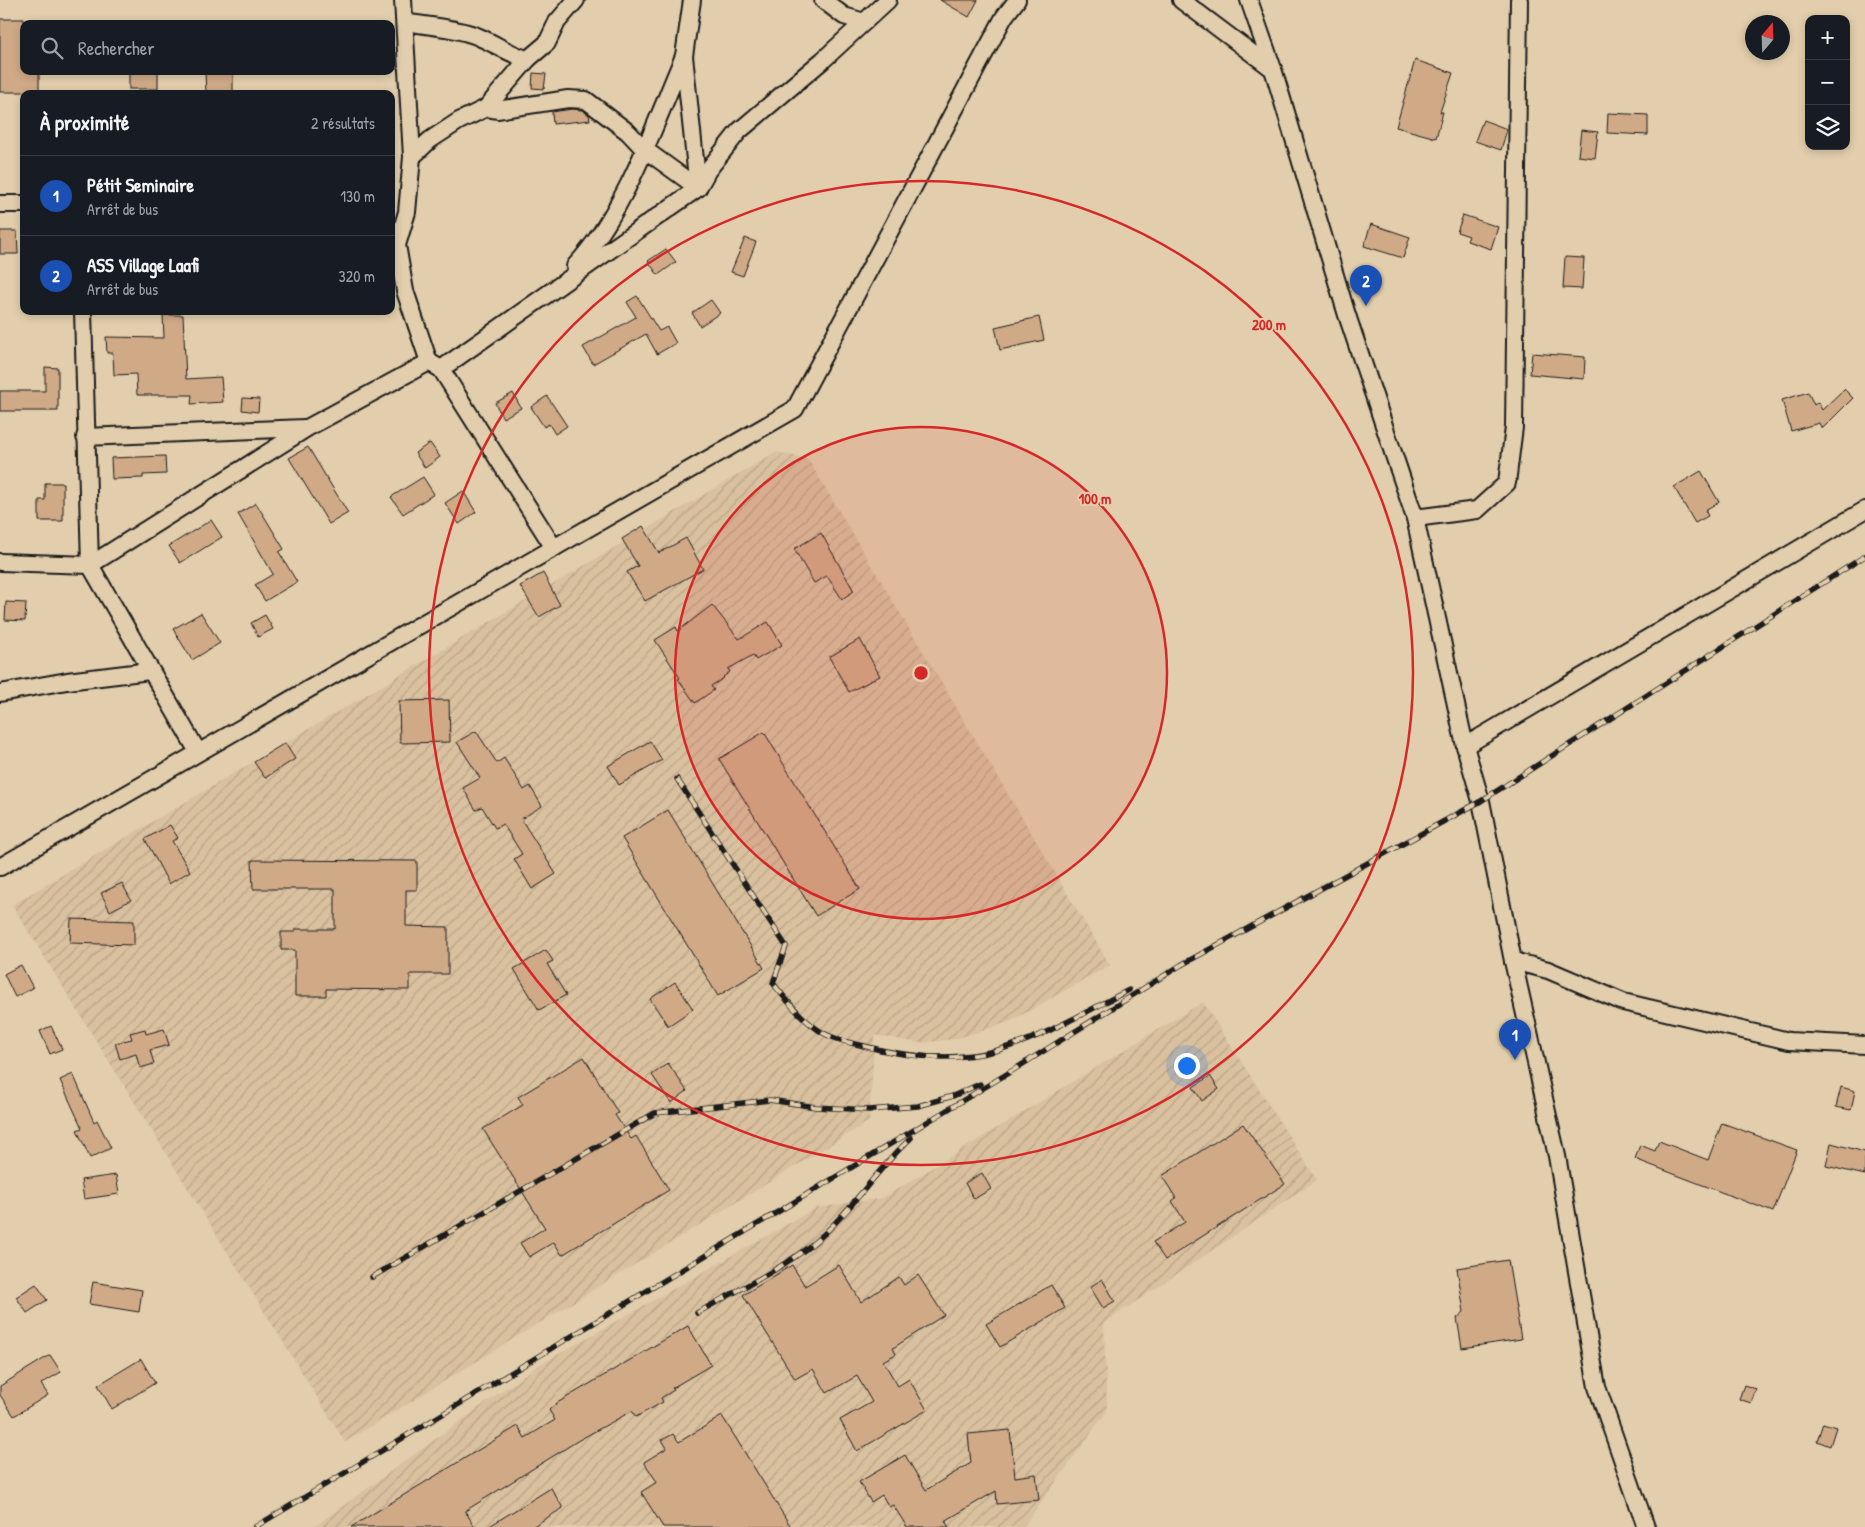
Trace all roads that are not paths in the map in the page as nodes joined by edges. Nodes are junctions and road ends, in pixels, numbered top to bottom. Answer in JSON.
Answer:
{"nodes":[{"id":1,"x":403,"y":0,"type":"edge"},
{"id":2,"x":576,"y":0,"type":"edge"},
{"id":3,"x":692,"y":0,"type":"edge"},
{"id":4,"x":823,"y":0,"type":"edge"},
{"id":5,"x":888,"y":0,"type":"edge"},
{"id":6,"x":1017,"y":0,"type":"edge"},
{"id":7,"x":1181,"y":0,"type":"edge"},
{"id":8,"x":1248,"y":0,"type":"edge"},
{"id":9,"x":1519,"y":0,"type":"edge"},
{"id":10,"x":405,"y":22,"type":"junction"},
{"id":11,"x":864,"y":22,"type":"junction"},
{"id":12,"x":684,"y":56,"type":"junction"},
{"id":13,"x":528,"y":59,"type":"junction"},
{"id":14,"x":1273,"y":69,"type":"junction"},
{"id":15,"x":486,"y":108,"type":"junction"},
{"id":16,"x":644,"y":149,"type":"junction"},
{"id":17,"x":412,"y":158,"type":"junction"},
{"id":18,"x":698,"y":188,"type":"junction"},
{"id":19,"x":0,"y":204,"type":"edge"},
{"id":20,"x":20,"y":204,"type":"edge"},
{"id":21,"x":399,"y":212,"type":"edge"},
{"id":22,"x":541,"y":299,"type":"junction"},
{"id":23,"x":83,"y":315,"type":"edge"},
{"id":24,"x":435,"y":366,"type":"junction"},
{"id":25,"x":307,"y":428,"type":"junction"},
{"id":26,"x":85,"y":436,"type":"junction"},
{"id":27,"x":1865,"y":510,"type":"edge"},
{"id":28,"x":1416,"y":518,"type":"junction"},
{"id":29,"x":554,"y":548,"type":"junction"},
{"id":30,"x":0,"y":562,"type":"edge"},
{"id":31,"x":90,"y":565,"type":"junction"},
{"id":32,"x":150,"y":671,"type":"junction"},
{"id":33,"x":0,"y":693,"type":"edge"},
{"id":34,"x":1465,"y":746,"type":"junction"},
{"id":35,"x":198,"y":752,"type":"junction"},
{"id":36,"x":0,"y":867,"type":"edge"},
{"id":37,"x":1513,"y":961,"type":"junction"},
{"id":38,"x":1865,"y":1044,"type":"edge"},
{"id":39,"x":1646,"y":1527,"type":"edge"}],
"edges":[{"from":1,"to":10,"type":"street"},
{"from":2,"to":13,"type":"street"},
{"from":3,"to":12,"type":"street"},
{"from":4,"to":11,"type":"street"},
{"from":5,"to":11,"type":"street"},
{"from":6,"to":29,"type":"street"},
{"from":7,"to":14,"type":"street"},
{"from":8,"to":14,"type":"street"},
{"from":9,"to":28,"type":"street"},
{"from":10,"to":13,"type":"street"},
{"from":10,"to":17,"type":"street"},
{"from":11,"to":18,"type":"street"},
{"from":12,"to":16,"type":"street"},
{"from":12,"to":18,"type":"street"},
{"from":13,"to":15,"type":"street"},
{"from":14,"to":28,"type":"street"},
{"from":15,"to":16,"type":"street"},
{"from":15,"to":17,"type":"street"},
{"from":16,"to":18,"type":"street"},
{"from":16,"to":22,"type":"street"},
{"from":17,"to":21,"type":"street"},
{"from":18,"to":22,"type":"street"},
{"from":19,"to":20,"type":"street"},
{"from":21,"to":24,"type":"street"},
{"from":22,"to":24,"type":"street"},
{"from":23,"to":26,"type":"street"},
{"from":24,"to":25,"type":"street"},
{"from":24,"to":29,"type":"street"},
{"from":25,"to":26,"type":"street"},
{"from":25,"to":31,"type":"street"},
{"from":26,"to":31,"type":"street"},
{"from":27,"to":34,"type":"street"},
{"from":28,"to":34,"type":"street"},
{"from":29,"to":35,"type":"street"},
{"from":30,"to":31,"type":"street"},
{"from":31,"to":32,"type":"street"},
{"from":32,"to":33,"type":"street"},
{"from":32,"to":35,"type":"street"},
{"from":34,"to":37,"type":"street"},
{"from":35,"to":36,"type":"street"},
{"from":37,"to":38,"type":"street"},
{"from":37,"to":39,"type":"street"}]}
